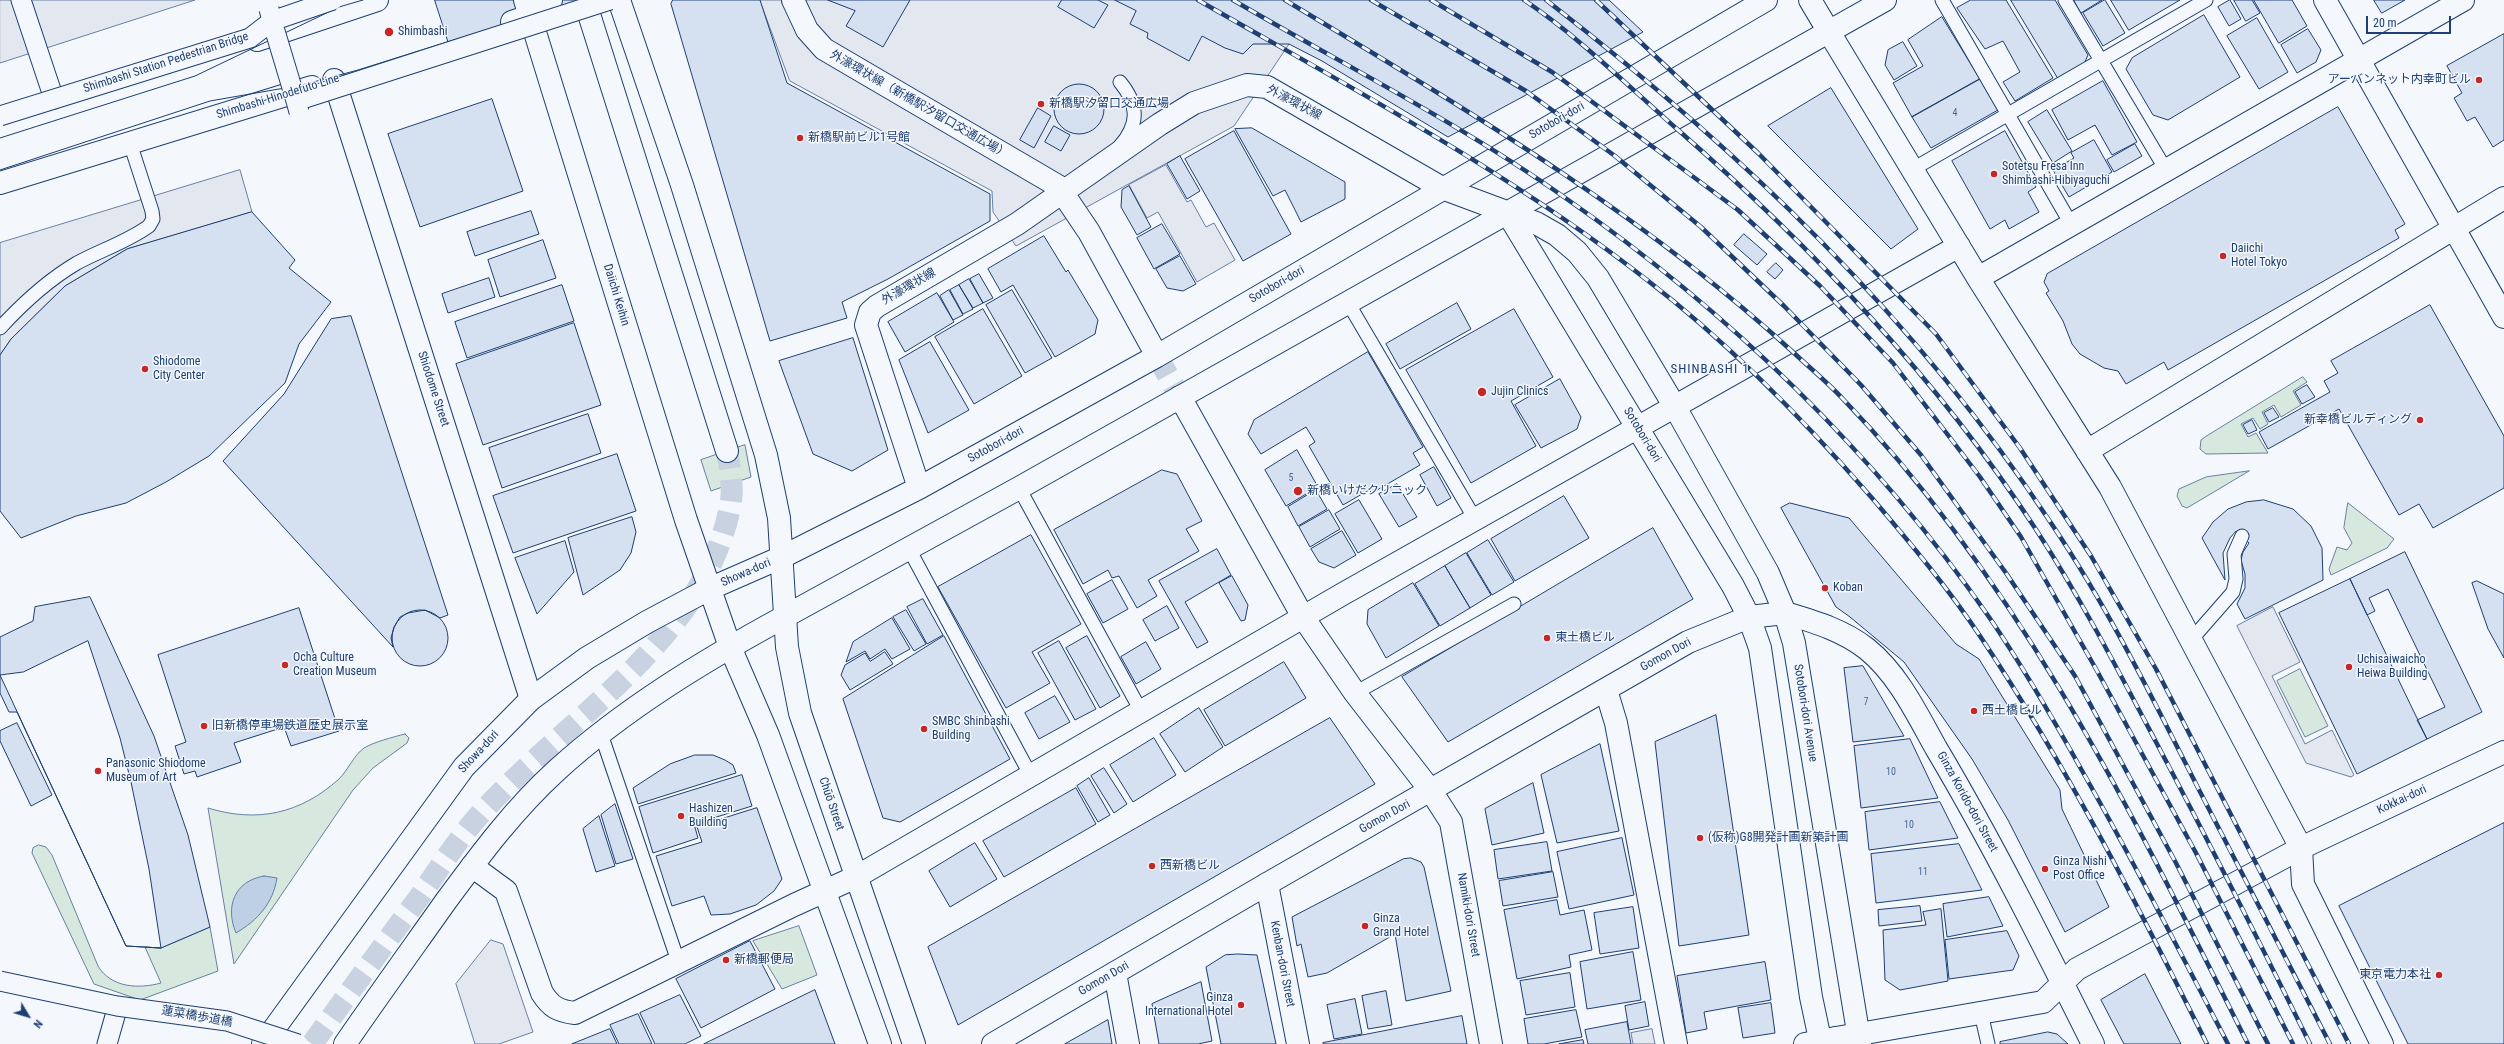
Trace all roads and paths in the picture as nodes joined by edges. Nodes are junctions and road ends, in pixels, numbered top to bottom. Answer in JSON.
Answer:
{"nodes":[{"id":1,"x":21,"y":0,"type":"edge"},
{"id":2,"x":304,"y":0,"type":"edge"},
{"id":3,"x":333,"y":0,"type":"edge"},
{"id":4,"x":377,"y":0,"type":"edge"},
{"id":5,"x":550,"y":0,"type":"edge"},
{"id":6,"x":592,"y":0,"type":"edge"},
{"id":7,"x":610,"y":0,"type":"edge"},
{"id":8,"x":619,"y":0,"type":"edge"},
{"id":9,"x":793,"y":0,"type":"edge"},
{"id":10,"x":1766,"y":0,"type":"edge"},
{"id":11,"x":1810,"y":0,"type":"edge"},
{"id":12,"x":1885,"y":0,"type":"edge"},
{"id":13,"x":1942,"y":0,"type":"edge"},
{"id":14,"x":2066,"y":0,"type":"edge"},
{"id":15,"x":2206,"y":0,"type":"edge"},
{"id":16,"x":2324,"y":0,"type":"edge"},
{"id":17,"x":2463,"y":0,"type":"edge"},
{"id":18,"x":527,"y":8,"type":"edge"},
{"id":19,"x":270,"y":15,"type":"junction"},
{"id":20,"x":311,"y":22,"type":"junction"},
{"id":21,"x":1829,"y":32,"type":"junction"},
{"id":22,"x":2101,"y":60,"type":"junction"},
{"id":23,"x":2359,"y":60,"type":"junction"},
{"id":24,"x":334,"y":80,"type":"junction"},
{"id":25,"x":1120,"y":82,"type":"dead end"},
{"id":26,"x":54,"y":99,"type":"junction"},
{"id":27,"x":2008,"y":114,"type":"junction"},
{"id":28,"x":0,"y":116,"type":"edge"},
{"id":29,"x":0,"y":122,"type":"edge"},
{"id":30,"x":130,"y":143,"type":"junction"},
{"id":31,"x":1110,"y":158,"type":"junction"},
{"id":32,"x":1912,"y":169,"type":"junction"},
{"id":33,"x":2166,"y":170,"type":"junction"},
{"id":34,"x":0,"y":183,"type":"edge"},
{"id":35,"x":1442,"y":188,"type":"junction"},
{"id":36,"x":1064,"y":192,"type":"junction"},
{"id":37,"x":2504,"y":198,"type":"edge"},
{"id":38,"x":1508,"y":214,"type":"junction"},
{"id":39,"x":2071,"y":224,"type":"junction"},
{"id":40,"x":2454,"y":228,"type":"junction"},
{"id":41,"x":1959,"y":246,"type":"junction"},
{"id":42,"x":1978,"y":278,"type":"junction"},
{"id":43,"x":1348,"y":301,"type":"junction"},
{"id":44,"x":2504,"y":317,"type":"edge"},
{"id":45,"x":0,"y":328,"type":"edge"},
{"id":46,"x":1157,"y":356,"type":"junction"},
{"id":47,"x":1180,"y":397,"type":"junction"},
{"id":48,"x":1675,"y":407,"type":"junction"},
{"id":49,"x":1637,"y":428,"type":"junction"},
{"id":50,"x":727,"y":451,"type":"tunnel mouth"},
{"id":51,"x":2087,"y":451,"type":"junction"},
{"id":52,"x":918,"y":488,"type":"junction"},
{"id":53,"x":1019,"y":488,"type":"junction"},
{"id":54,"x":1475,"y":519,"type":"junction"},
{"id":55,"x":2242,"y":536,"type":"dead end"},
{"id":56,"x":909,"y":549,"type":"junction"},
{"id":57,"x":782,"y":557,"type":"junction"},
{"id":58,"x":712,"y":590,"type":"junction"},
{"id":59,"x":1514,"y":604,"type":"dead end"},
{"id":60,"x":1785,"y":613,"type":"junction"},
{"id":61,"x":784,"y":617,"type":"junction"},
{"id":62,"x":1303,"y":617,"type":"junction"},
{"id":63,"x":1749,"y":617,"type":"junction"},
{"id":64,"x":2191,"y":640,"type":"junction"},
{"id":65,"x":730,"y":647,"type":"junction"},
{"id":66,"x":1606,"y":690,"type":"junction"},
{"id":67,"x":1355,"y":693,"type":"junction"},
{"id":68,"x":531,"y":699,"type":"junction"},
{"id":69,"x":1141,"y":711,"type":"junction"},
{"id":70,"x":601,"y":734,"type":"junction"},
{"id":71,"x":2504,"y":752,"type":"edge"},
{"id":72,"x":1031,"y":776,"type":"junction"},
{"id":73,"x":1431,"y":791,"type":"junction"},
{"id":74,"x":2301,"y":848,"type":"junction"},
{"id":75,"x":472,"y":866,"type":"junction"},
{"id":76,"x":856,"y":878,"type":"junction"},
{"id":77,"x":1267,"y":884,"type":"junction"},
{"id":78,"x":824,"y":892,"type":"junction"},
{"id":79,"x":678,"y":961,"type":"junction"},
{"id":80,"x":1115,"y":973,"type":"junction"},
{"id":81,"x":0,"y":980,"type":"edge"},
{"id":82,"x":2061,"y":985,"type":"junction"},
{"id":83,"x":1981,"y":1013,"type":"junction"},
{"id":84,"x":114,"y":1016,"type":"dead end"},
{"id":85,"x":1859,"y":1039,"type":"edge"},
{"id":86,"x":1821,"y":1042,"type":"edge"},
{"id":87,"x":107,"y":1044,"type":"edge"},
{"id":88,"x":263,"y":1044,"type":"edge"},
{"id":89,"x":298,"y":1044,"type":"edge"},
{"id":90,"x":345,"y":1044,"type":"edge"},
{"id":91,"x":880,"y":1044,"type":"edge"},
{"id":92,"x":914,"y":1044,"type":"edge"},
{"id":93,"x":993,"y":1044,"type":"edge"},
{"id":94,"x":1128,"y":1044,"type":"edge"},
{"id":95,"x":1298,"y":1044,"type":"edge"},
{"id":96,"x":1491,"y":1044,"type":"edge"},
{"id":97,"x":1676,"y":1044,"type":"edge"},
{"id":98,"x":1988,"y":1044,"type":"edge"},
{"id":99,"x":2093,"y":1044,"type":"edge"},
{"id":100,"x":2382,"y":1044,"type":"edge"}],
"edges":[{"from":1,"to":26,"type":"street"},
{"from":2,"to":20,"type":"main road"},
{"from":3,"to":19,"type":"street","name":"Shimbashi Station Pedestrian Bridge","bridge":true},
{"from":4,"to":20,"type":"main road"},
{"from":5,"to":18,"type":"main road","name":"Shimbashi-Hinodefuto Line"},
{"from":6,"to":50,"type":"main road"},
{"from":7,"to":19,"type":"street","bridge":true},
{"from":8,"to":57,"type":"main road"},
{"from":9,"to":36,"type":"main road","name":"外濠環状線（新橋駅汐留口交通広場）"},
{"from":10,"to":35,"type":"main road","name":"Sotobori-dori"},
{"from":11,"to":21,"type":"main road"},
{"from":12,"to":21,"type":"main road"},
{"from":13,"to":27,"type":"lane"},
{"from":14,"to":22,"type":"lane"},
{"from":15,"to":22,"type":"lane"},
{"from":16,"to":23,"type":"main road"},
{"from":17,"to":23,"type":"main road"},
{"from":18,"to":24,"type":"main road","name":"Shimbashi-Hinodefuto Line"},
{"from":18,"to":58,"type":"main road","name":"Daiichi Keihin"},
{"from":19,"to":26,"type":"street","name":"Shimbashi Station Pedestrian Bridge","bridge":true},
{"from":20,"to":29,"type":"main road"},
{"from":21,"to":32,"type":"main road"},
{"from":21,"to":38,"type":"main road"},
{"from":22,"to":27,"type":"lane"},
{"from":22,"to":33,"type":"lane"},
{"from":23,"to":33,"type":"main road"},
{"from":23,"to":40,"type":"main road"},
{"from":24,"to":30,"type":"main road","name":"Shimbashi-Hinodefuto Line"},
{"from":24,"to":68,"type":"main road","name":"Shiodome Street"},
{"from":25,"to":31,"type":"lane"},
{"from":26,"to":28,"type":"street","name":"Shimbashi Station Pedestrian Bridge","bridge":true},
{"from":27,"to":32,"type":"lane"},
{"from":27,"to":39,"type":"lane"},
{"from":30,"to":34,"type":"main road","name":"Shimbashi-Hinodefuto Line"},
{"from":30,"to":45,"type":"lane"},
{"from":31,"to":35,"type":"main road","name":"外濠環状線"},
{"from":31,"to":36,"type":"main road","name":"外濠環状線"},
{"from":32,"to":41,"type":"main road"},
{"from":33,"to":39,"type":"main road"},
{"from":35,"to":38,"type":"main road","name":"外濠環状線"},
{"from":35,"to":46,"type":"main road","name":"Sotobori-dori"},
{"from":36,"to":46,"type":"main road"},
{"from":36,"to":52,"type":"main road","name":"外濠環状線"},
{"from":37,"to":40,"type":"main road"},
{"from":38,"to":43,"type":"main road"},
{"from":38,"to":48,"type":"main road"},
{"from":38,"to":49,"type":"main road","name":"Sotobori-dori"},
{"from":39,"to":42,"type":"main road"},
{"from":40,"to":44,"type":"main road"},
{"from":40,"to":51,"type":"main road"},
{"from":41,"to":42,"type":"main road"},
{"from":41,"to":48,"type":"main road"},
{"from":42,"to":51,"type":"main road"},
{"from":43,"to":47,"type":"main road"},
{"from":43,"to":54,"type":"lane"},
{"from":46,"to":52,"type":"main road","name":"Sotobori-dori"},
{"from":47,"to":53,"type":"main road"},
{"from":47,"to":62,"type":"main road","name":"Namiki-dori Street"},
{"from":48,"to":49,"type":"main road"},
{"from":48,"to":60,"type":"main road","name":"Sotobori-dori Avenue"},
{"from":49,"to":54,"type":"main road"},
{"from":49,"to":63,"type":"main road","name":"Sotobori-dori"},
{"from":51,"to":64,"type":"main road"},
{"from":52,"to":57,"type":"main road","name":"Sotobori-dori"},
{"from":53,"to":56,"type":"main road"},
{"from":53,"to":69,"type":"lane"},
{"from":54,"to":62,"type":"main road"},
{"from":55,"to":64,"type":"lane"},
{"from":56,"to":61,"type":"main road"},
{"from":56,"to":72,"type":"lane"},
{"from":57,"to":58,"type":"main road","name":"Showa-dori"},
{"from":57,"to":61,"type":"main road","name":"Chūō Street"},
{"from":58,"to":65,"type":"main road"},
{"from":58,"to":68,"type":"main road","name":"Showa-dori"},
{"from":59,"to":67,"type":"lane"},
{"from":60,"to":63,"type":"main road","name":"Gomon Dori"},
{"from":60,"to":82,"type":"main road","name":"Ginza Korido-dori Street"},
{"from":60,"to":85,"type":"main road","name":"Sotobori-dori Avenue"},
{"from":61,"to":65,"type":"main road"},
{"from":61,"to":76,"type":"main road","name":"Chūō Street"},
{"from":62,"to":67,"type":"main road","name":"Namiki-dori Street"},
{"from":62,"to":69,"type":"main road"},
{"from":63,"to":66,"type":"main road","name":"Gomon Dori"},
{"from":63,"to":86,"type":"main road"},
{"from":64,"to":74,"type":"main road"},
{"from":65,"to":70,"type":"main road"},
{"from":65,"to":78,"type":"main road"},
{"from":66,"to":73,"type":"main road","name":"Gomon Dori"},
{"from":66,"to":97,"type":"main road"},
{"from":67,"to":73,"type":"main road","name":"Namiki-dori Street"},
{"from":68,"to":88,"type":"main road","name":"Showa-dori"},
{"from":69,"to":72,"type":"main road"},
{"from":70,"to":75,"type":"main road"},
{"from":70,"to":79,"type":"lane"},
{"from":71,"to":74,"type":"main road","name":"Kokkai-dori"},
{"from":72,"to":76,"type":"main road"},
{"from":73,"to":77,"type":"main road","name":"Gomon Dori"},
{"from":73,"to":96,"type":"main road","name":"Namiki-dori Street"},
{"from":74,"to":82,"type":"main road","name":"Kokkai-dori"},
{"from":74,"to":100,"type":"main road"},
{"from":75,"to":79,"type":"main road"},
{"from":75,"to":90,"type":"main road"},
{"from":76,"to":78,"type":"main road"},
{"from":76,"to":92,"type":"main road","name":"Chūō Street"},
{"from":77,"to":80,"type":"main road","name":"Gomon Dori"},
{"from":77,"to":95,"type":"main road","name":"Kenban-dori Street"},
{"from":78,"to":79,"type":"main road"},
{"from":78,"to":91,"type":"main road"},
{"from":80,"to":93,"type":"main road","name":"Gomon Dori"},
{"from":80,"to":94,"type":"main road"},
{"from":81,"to":89,"type":"street","bridge":true},
{"from":82,"to":83,"type":"main road","name":"Kokkai-dori"},
{"from":82,"to":99,"type":"main road","name":"Ginza Korido-dori Street"},
{"from":83,"to":85,"type":"main road","name":"Kokkai-dori"},
{"from":83,"to":98,"type":"lane"},
{"from":84,"to":87,"type":"street"},
{"from":85,"to":86,"type":"main road","name":"Kokkai-dori"}]}
